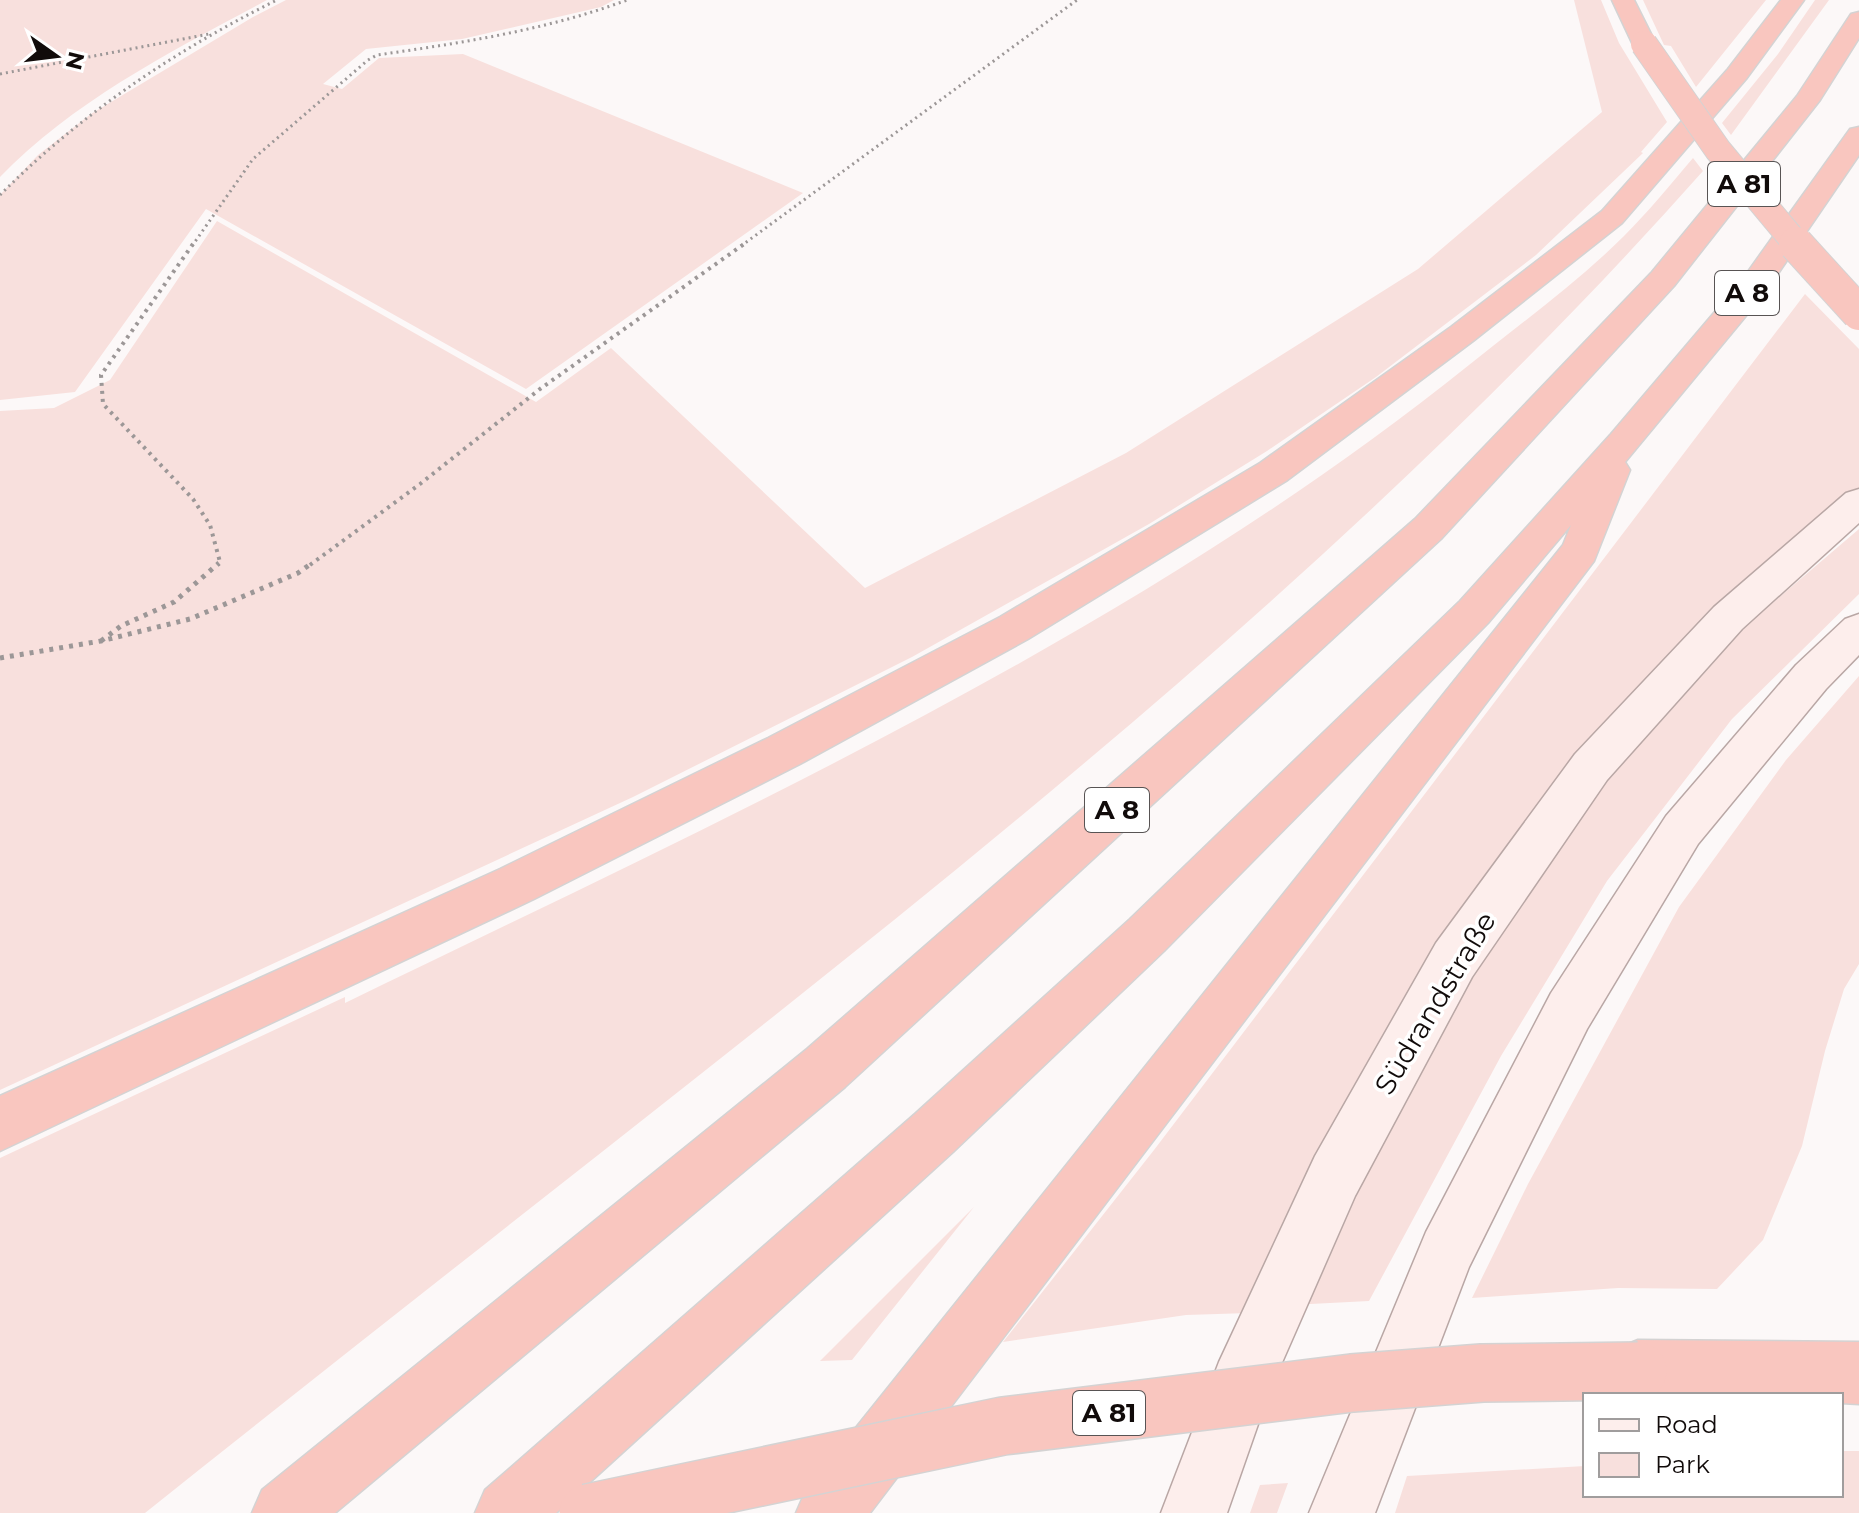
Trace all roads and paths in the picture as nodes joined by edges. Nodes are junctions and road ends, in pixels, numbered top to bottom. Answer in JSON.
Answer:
{"nodes":[{"id":1,"x":277,"y":0,"type":"edge"},
{"id":2,"x":627,"y":0,"type":"edge"},
{"id":3,"x":1077,"y":0,"type":"edge"},
{"id":4,"x":1623,"y":0,"type":"edge"},
{"id":5,"x":1793,"y":0,"type":"edge"},
{"id":6,"x":1859,"y":19,"type":"edge"},
{"id":7,"x":214,"y":34,"type":"junction"},
{"id":8,"x":0,"y":74,"type":"edge"},
{"id":9,"x":1859,"y":135,"type":"edge"},
{"id":10,"x":0,"y":195,"type":"edge"},
{"id":11,"x":1859,"y":313,"type":"edge"},
{"id":12,"x":1623,"y":442,"type":"junction"},
{"id":13,"x":1859,"y":502,"type":"edge"},
{"id":14,"x":1859,"y":630,"type":"edge"},
{"id":15,"x":101,"y":641,"type":"junction"},
{"id":16,"x":0,"y":658,"type":"edge"},
{"id":17,"x":0,"y":1124,"type":"edge"},
{"id":18,"x":1859,"y":1373,"type":"edge"},
{"id":19,"x":285,"y":1513,"type":"edge"},
{"id":20,"x":508,"y":1513,"type":"edge"},
{"id":21,"x":588,"y":1513,"type":"edge"},
{"id":22,"x":829,"y":1513,"type":"edge"},
{"id":23,"x":1194,"y":1513,"type":"edge"},
{"id":24,"x":1342,"y":1513,"type":"edge"}],
"edges":[{"from":1,"to":7,"type":"path"},
{"from":2,"to":15,"type":"path"},
{"from":3,"to":15,"type":"path"},
{"from":4,"to":11,"type":"highway","number":"A 81","bridge":true},
{"from":5,"to":17,"type":"highway"},
{"from":6,"to":19,"type":"highway","number":"A 8"},
{"from":7,"to":8,"type":"path"},
{"from":7,"to":10,"type":"path"},
{"from":9,"to":12,"type":"highway","number":"A 8"},
{"from":12,"to":20,"type":"highway","number":"A 8"},
{"from":12,"to":22,"type":"highway"},
{"from":13,"to":23,"type":"main road","name":"Südrandstraße"},
{"from":14,"to":24,"type":"main road"},
{"from":15,"to":16,"type":"path"},
{"from":18,"to":21,"type":"highway","number":"A 81","bridge":true}]}
